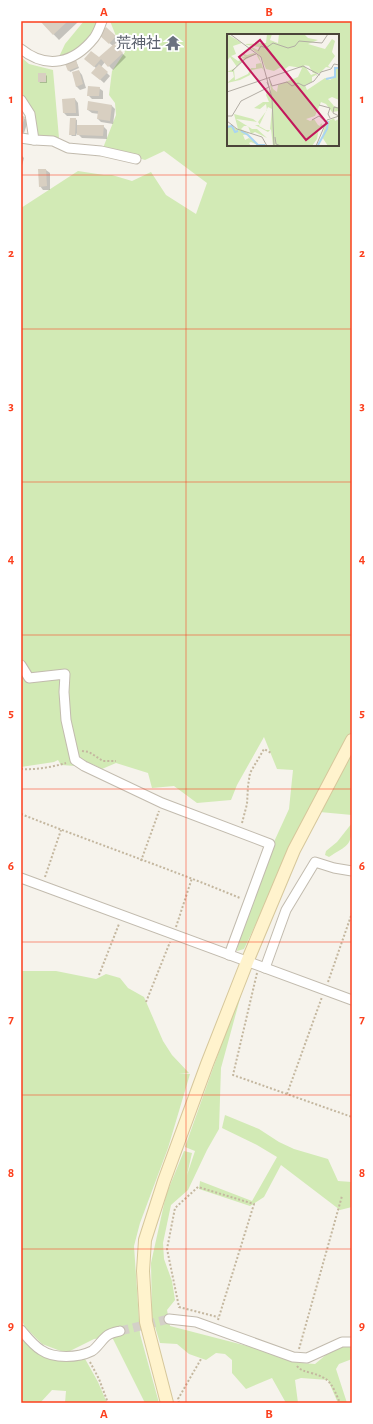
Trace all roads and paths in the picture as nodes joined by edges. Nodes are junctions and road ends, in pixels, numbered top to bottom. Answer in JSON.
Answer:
{"nodes":[{"id":1,"x":102,"y":21,"type":"edge"},
{"id":2,"x":21,"y":49,"type":"edge"},
{"id":3,"x":21,"y":100,"type":"edge"},
{"id":4,"x":21,"y":138,"type":"edge"},
{"id":5,"x":34,"y":140,"type":"junction"},
{"id":6,"x":136,"y":159,"type":"dead end"},
{"id":7,"x":21,"y":665,"type":"edge"},
{"id":8,"x":352,"y":740,"type":"edge"},
{"id":9,"x":73,"y":750,"type":"junction"},
{"id":10,"x":271,"y":753,"type":"dead end"},
{"id":11,"x":75,"y":760,"type":"junction"},
{"id":12,"x":116,"y":760,"type":"dead end"},
{"id":13,"x":21,"y":769,"type":"edge"},
{"id":14,"x":162,"y":803,"type":"junction"},
{"id":15,"x":21,"y":814,"type":"edge"},
{"id":16,"x":61,"y":830,"type":"junction"},
{"id":17,"x":240,"y":832,"type":"junction"},
{"id":18,"x":141,"y":860,"type":"junction"},
{"id":19,"x":352,"y":871,"type":"edge"},
{"id":20,"x":21,"y":878,"type":"edge"},
{"id":21,"x":192,"y":878,"type":"junction"},
{"id":22,"x":42,"y":886,"type":"junction"},
{"id":23,"x":249,"y":901,"type":"junction"},
{"id":24,"x":352,"y":913,"type":"edge"},
{"id":25,"x":122,"y":915,"type":"junction"},
{"id":26,"x":173,"y":934,"type":"junction"},
{"id":27,"x":229,"y":955,"type":"junction"},
{"id":28,"x":247,"y":962,"type":"junction"},
{"id":29,"x":262,"y":967,"type":"junction"},
{"id":30,"x":99,"y":974,"type":"dead end"},
{"id":31,"x":325,"y":990,"type":"junction"},
{"id":32,"x":352,"y":1000,"type":"edge"},
{"id":33,"x":146,"y":1002,"type":"dead end"},
{"id":34,"x":287,"y":1094,"type":"junction"},
{"id":35,"x":352,"y":1117,"type":"edge"},
{"id":36,"x":342,"y":1196,"type":"dead end"},
{"id":37,"x":218,"y":1317,"type":"junction"},
{"id":38,"x":169,"y":1319,"type":"tunnel mouth"},
{"id":39,"x":215,"y":1328,"type":"junction"},
{"id":40,"x":21,"y":1330,"type":"edge"},
{"id":41,"x":120,"y":1331,"type":"tunnel mouth"},
{"id":42,"x":352,"y":1342,"type":"edge"},
{"id":43,"x":85,"y":1353,"type":"junction"},
{"id":44,"x":296,"y":1357,"type":"junction"},
{"id":45,"x":200,"y":1358,"type":"dead end"},
{"id":46,"x":108,"y":1403,"type":"edge"},
{"id":47,"x":167,"y":1403,"type":"edge"},
{"id":48,"x":179,"y":1403,"type":"edge"},
{"id":49,"x":340,"y":1403,"type":"edge"}],
"edges":[{"from":1,"to":2,"type":"street"},
{"from":3,"to":5,"type":"street"},
{"from":4,"to":5,"type":"street"},
{"from":5,"to":6,"type":"street"},
{"from":7,"to":9,"type":"street"},
{"from":8,"to":28,"type":"street"},
{"from":9,"to":11,"type":"street"},
{"from":9,"to":12,"type":"path"},
{"from":10,"to":17,"type":"path"},
{"from":11,"to":13,"type":"path"},
{"from":11,"to":14,"type":"street"},
{"from":14,"to":17,"type":"street"},
{"from":14,"to":18,"type":"path"},
{"from":15,"to":16,"type":"path"},
{"from":16,"to":18,"type":"path"},
{"from":16,"to":22,"type":"path"},
{"from":17,"to":23,"type":"street"},
{"from":18,"to":21,"type":"path"},
{"from":19,"to":29,"type":"street"},
{"from":20,"to":22,"type":"street"},
{"from":21,"to":23,"type":"path"},
{"from":21,"to":26,"type":"path"},
{"from":22,"to":25,"type":"street"},
{"from":23,"to":27,"type":"street"},
{"from":24,"to":31,"type":"path"},
{"from":25,"to":26,"type":"street"},
{"from":25,"to":30,"type":"path"},
{"from":26,"to":27,"type":"street"},
{"from":26,"to":33,"type":"path"},
{"from":27,"to":28,"type":"street"},
{"from":28,"to":29,"type":"street"},
{"from":28,"to":47,"type":"street"},
{"from":29,"to":31,"type":"street"},
{"from":29,"to":34,"type":"path"},
{"from":31,"to":32,"type":"street"},
{"from":31,"to":34,"type":"path"},
{"from":34,"to":35,"type":"path"},
{"from":36,"to":44,"type":"path"},
{"from":37,"to":37,"type":"path"},
{"from":37,"to":39,"type":"path"},
{"from":38,"to":39,"type":"street"},
{"from":39,"to":44,"type":"street"},
{"from":40,"to":43,"type":"street"},
{"from":41,"to":43,"type":"street"},
{"from":42,"to":44,"type":"street"},
{"from":43,"to":46,"type":"path"},
{"from":44,"to":49,"type":"path"},
{"from":45,"to":48,"type":"path"}]}
